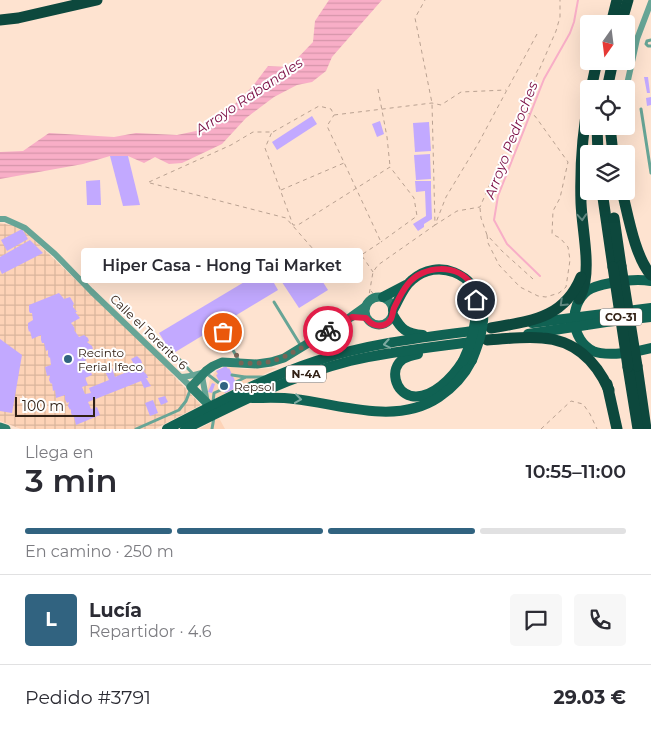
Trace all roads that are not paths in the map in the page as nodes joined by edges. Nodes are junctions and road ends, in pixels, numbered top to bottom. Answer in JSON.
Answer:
{"nodes":[{"id":1,"x":64,"y":0,"type":"edge"},
{"id":2,"x":97,"y":0,"type":"edge"},
{"id":3,"x":618,"y":0,"type":"edge"},
{"id":4,"x":628,"y":0,"type":"edge"},
{"id":5,"x":651,"y":2,"type":"edge"},
{"id":6,"x":0,"y":13,"type":"edge"},
{"id":7,"x":614,"y":15,"type":"edge"},
{"id":8,"x":624,"y":15,"type":"edge"},
{"id":9,"x":0,"y":20,"type":"edge"},
{"id":10,"x":637,"y":39,"type":"junction"},
{"id":11,"x":651,"y":40,"type":"edge"},
{"id":12,"x":646,"y":42,"type":"junction"},
{"id":13,"x":651,"y":46,"type":"edge"},
{"id":14,"x":628,"y":80,"type":"edge"},
{"id":15,"x":641,"y":109,"type":"dead end"},
{"id":16,"x":583,"y":135,"type":"edge"},
{"id":17,"x":651,"y":173,"type":"edge"},
{"id":18,"x":604,"y":200,"type":"edge"},
{"id":19,"x":611,"y":200,"type":"edge"},
{"id":20,"x":624,"y":200,"type":"edge"},
{"id":21,"x":0,"y":219,"type":"edge"},
{"id":22,"x":636,"y":246,"type":"junction"},
{"id":23,"x":586,"y":261,"type":"junction"},
{"id":24,"x":651,"y":266,"type":"edge"},
{"id":25,"x":617,"y":267,"type":"junction"},
{"id":26,"x":651,"y":275,"type":"edge"},
{"id":27,"x":651,"y":281,"type":"edge"},
{"id":28,"x":407,"y":285,"type":"junction"},
{"id":29,"x":372,"y":299,"type":"junction"},
{"id":30,"x":579,"y":300,"type":"junction"},
{"id":31,"x":274,"y":302,"type":"dead end"},
{"id":32,"x":651,"y":308,"type":"edge"},
{"id":33,"x":393,"y":312,"type":"junction"},
{"id":34,"x":352,"y":317,"type":"junction"},
{"id":35,"x":651,"y":317,"type":"edge"},
{"id":36,"x":366,"y":318,"type":"junction"},
{"id":37,"x":575,"y":323,"type":"junction"},
{"id":38,"x":223,"y":332,"type":"dead end"},
{"id":39,"x":540,"y":332,"type":"junction"},
{"id":40,"x":489,"y":334,"type":"junction"},
{"id":41,"x":436,"y":341,"type":"junction"},
{"id":42,"x":587,"y":346,"type":"junction"},
{"id":43,"x":302,"y":347,"type":"junction"},
{"id":44,"x":651,"y":348,"type":"edge"},
{"id":45,"x":178,"y":359,"type":"dead end"},
{"id":46,"x":468,"y":361,"type":"junction"},
{"id":47,"x":241,"y":363,"type":"junction"},
{"id":48,"x":632,"y":367,"type":"junction"},
{"id":49,"x":200,"y":374,"type":"junction"},
{"id":50,"x":232,"y":374,"type":"dead end"},
{"id":51,"x":181,"y":377,"type":"junction"},
{"id":52,"x":246,"y":377,"type":"junction"},
{"id":53,"x":272,"y":378,"type":"junction"},
{"id":54,"x":236,"y":382,"type":"dead end"},
{"id":55,"x":191,"y":387,"type":"junction"},
{"id":56,"x":223,"y":389,"type":"dead end"},
{"id":57,"x":609,"y":390,"type":"junction"},
{"id":58,"x":214,"y":393,"type":"junction"},
{"id":59,"x":249,"y":398,"type":"junction"},
{"id":60,"x":211,"y":408,"type":"junction"},
{"id":61,"x":1,"y":428,"type":"edge"},
{"id":62,"x":6,"y":429,"type":"edge"},
{"id":63,"x":136,"y":429,"type":"edge"},
{"id":64,"x":167,"y":429,"type":"edge"},
{"id":65,"x":185,"y":429,"type":"edge"},
{"id":66,"x":212,"y":429,"type":"edge"},
{"id":67,"x":617,"y":429,"type":"edge"},
{"id":68,"x":638,"y":429,"type":"edge"},
{"id":69,"x":646,"y":429,"type":"edge"}],
"edges":[{"from":1,"to":6,"type":"highway"},
{"from":2,"to":9,"type":"highway"},
{"from":3,"to":7,"type":"highway"},
{"from":4,"to":8,"type":"highway"},
{"from":5,"to":10,"type":"street"},
{"from":10,"to":12,"type":"lane"},
{"from":10,"to":14,"type":"street"},
{"from":11,"to":12,"type":"lane"},
{"from":12,"to":13,"type":"lane"},
{"from":15,"to":17,"type":"lane"},
{"from":16,"to":23,"type":"highway","one_way":true},
{"from":18,"to":25,"type":"highway","number":"CO-31"},
{"from":19,"to":25,"type":"highway","number":"CO-31"},
{"from":20,"to":22,"type":"highway"},
{"from":21,"to":51,"type":"street","name":"Calle el Torerito 6"},
{"from":22,"to":24,"type":"highway"},
{"from":22,"to":26,"type":"highway"},
{"from":23,"to":30,"type":"highway"},
{"from":23,"to":40,"type":"highway","one_way":true},
{"from":25,"to":48,"type":"highway","number":"CO-31","bridge":true},
{"from":27,"to":30,"type":"main road"},
{"from":28,"to":29,"type":"main road"},
{"from":28,"to":33,"type":"main road"},
{"from":28,"to":46,"type":"main road","bridge":true},
{"from":29,"to":33,"type":"street"},
{"from":29,"to":34,"type":"street"},
{"from":29,"to":36,"type":"street"},
{"from":30,"to":37,"type":"main road"},
{"from":31,"to":43,"type":"lane"},
{"from":32,"to":37,"type":"main road"},
{"from":33,"to":36,"type":"street"},
{"from":33,"to":41,"type":"main road"},
{"from":34,"to":36,"type":"street"},
{"from":34,"to":43,"type":"street"},
{"from":35,"to":37,"type":"main road"},
{"from":37,"to":39,"type":"main road","number":"N-4A"},
{"from":37,"to":40,"type":"main road","number":"N-4A"},
{"from":37,"to":42,"type":"main road"},
{"from":38,"to":47,"type":"lane"},
{"from":39,"to":40,"type":"main road","number":"N-4A"},
{"from":39,"to":42,"type":"main road"},
{"from":40,"to":41,"type":"main road","number":"N-4A"},
{"from":40,"to":57,"type":"highway"},
{"from":41,"to":46,"type":"main road"},
{"from":41,"to":53,"type":"main road","number":"N-4A","one_way":true},
{"from":41,"to":59,"type":"main road","number":"N-4A"},
{"from":42,"to":44,"type":"main road"},
{"from":42,"to":57,"type":"highway"},
{"from":43,"to":47,"type":"street"},
{"from":45,"to":49,"type":"lane"},
{"from":59,"to":46,"type":"main road","one_way":true},
{"from":47,"to":49,"type":"street"},
{"from":48,"to":68,"type":"highway","number":"CO-31"},
{"from":48,"to":69,"type":"highway","number":"CO-31"},
{"from":49,"to":51,"type":"street"},
{"from":49,"to":55,"type":"street"},
{"from":49,"to":58,"type":"lane"},
{"from":49,"to":60,"type":"street"},
{"from":50,"to":52,"type":"lane"},
{"from":51,"to":55,"type":"street","name":"Calle el Torerito 6"},
{"from":52,"to":53,"type":"lane"},
{"from":52,"to":54,"type":"lane"},
{"from":53,"to":60,"type":"main road","number":"N-4A"},
{"from":55,"to":60,"type":"street"},
{"from":55,"to":63,"type":"lane"},
{"from":56,"to":58,"type":"lane"},
{"from":57,"to":67,"type":"highway"},
{"from":58,"to":60,"type":"lane"},
{"from":59,"to":60,"type":"main road","number":"N-4A"},
{"from":60,"to":64,"type":"main road","number":"N-4A"},
{"from":60,"to":65,"type":"main road","number":"N-4A"},
{"from":60,"to":66,"type":"lane"},
{"from":61,"to":62,"type":"street"}]}
